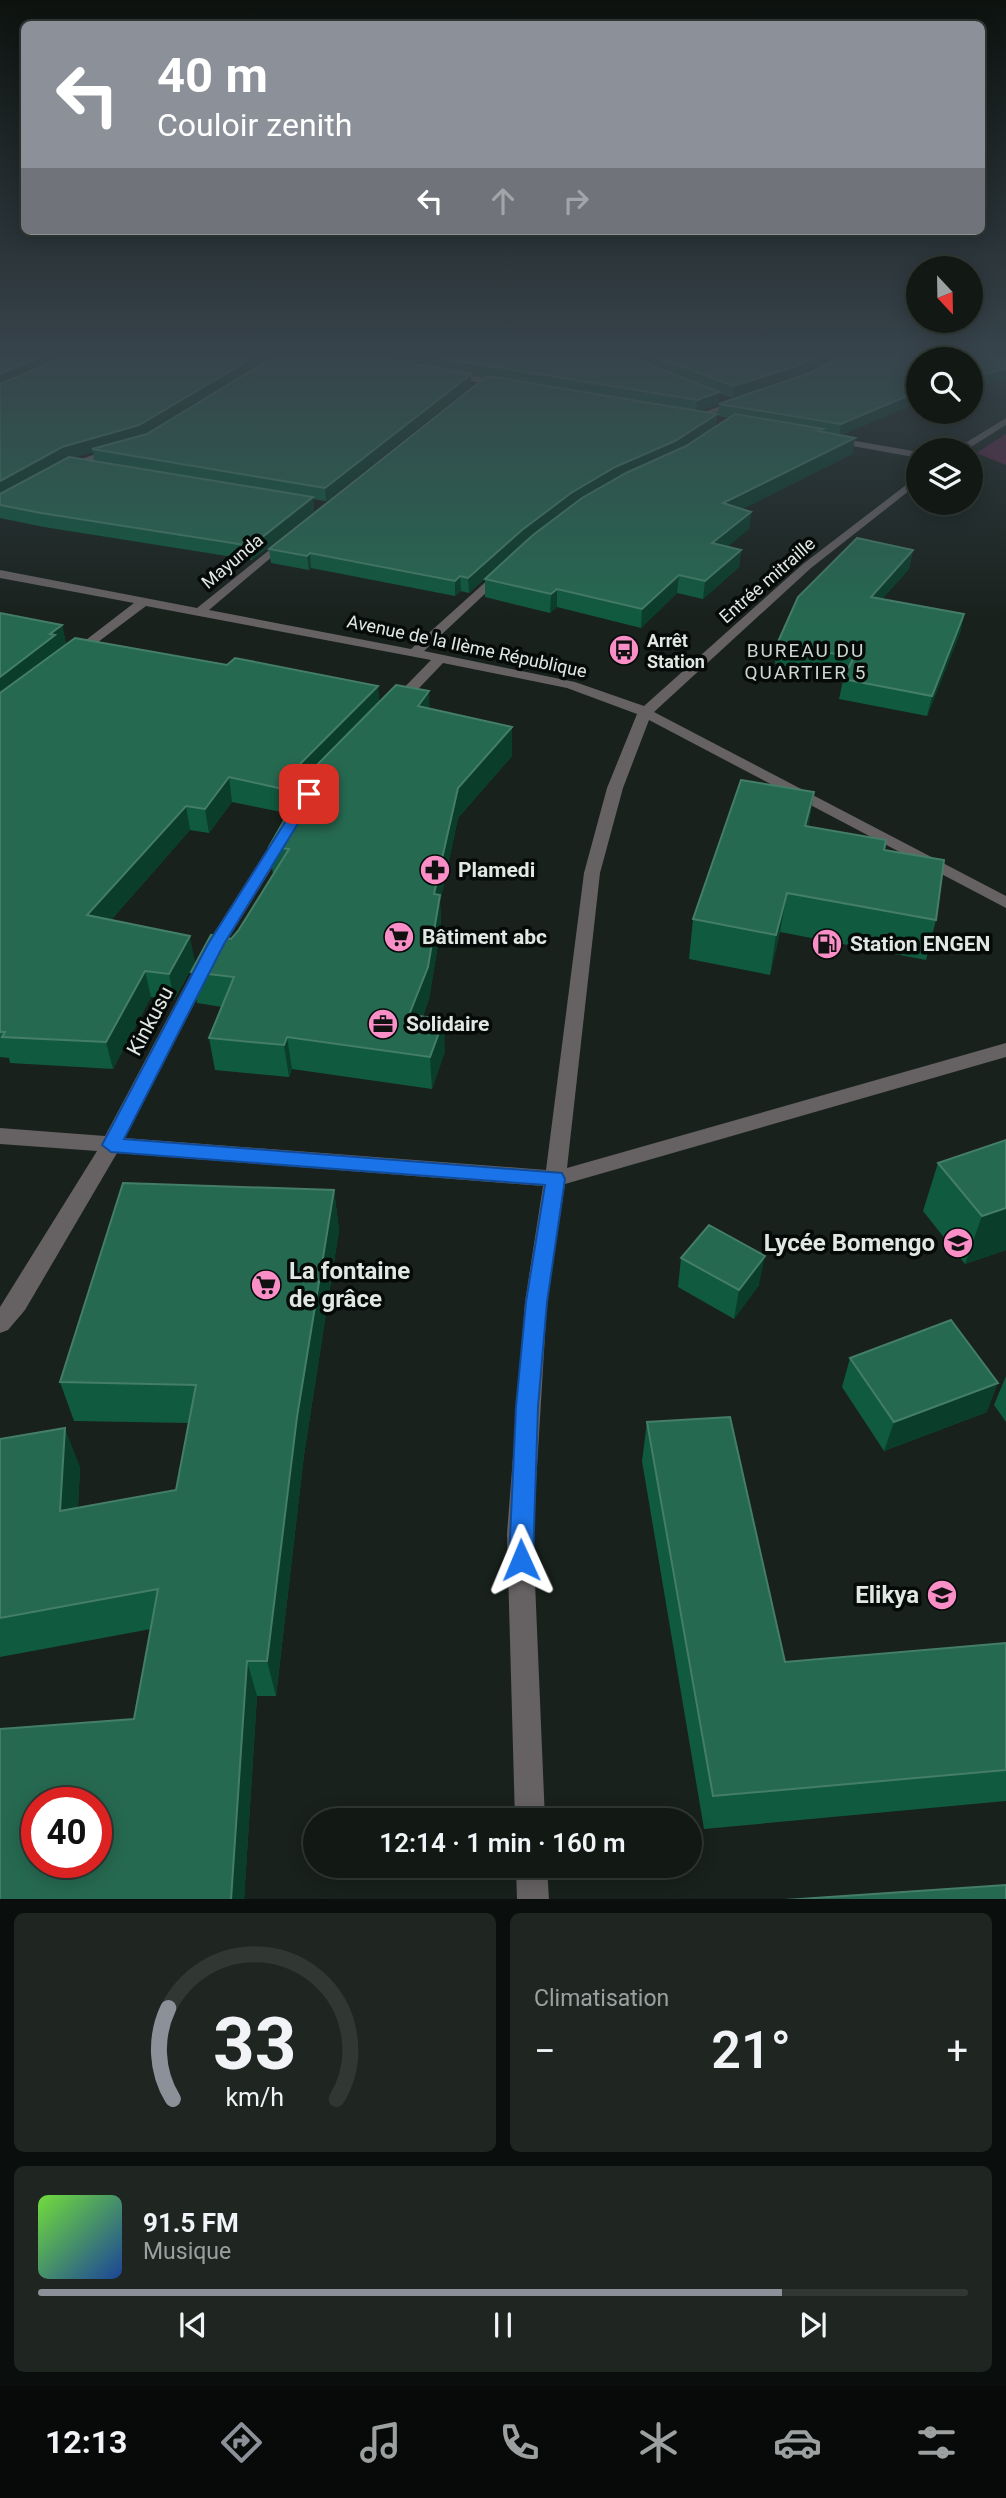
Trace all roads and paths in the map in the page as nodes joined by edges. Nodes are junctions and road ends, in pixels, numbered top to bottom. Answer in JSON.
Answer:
{"nodes":[{"id":1,"x":841,"y":442,"type":"edge"},
{"id":2,"x":131,"y":447,"type":"edge"},
{"id":3,"x":906,"y":453,"type":"edge"},
{"id":4,"x":70,"y":464,"type":"junction"},
{"id":5,"x":97,"y":469,"type":"edge"},
{"id":6,"x":46,"y":475,"type":"edge"},
{"id":7,"x":906,"y":488,"type":"edge"},
{"id":8,"x":299,"y":529,"type":"edge"},
{"id":9,"x":508,"y":565,"type":"edge"},
{"id":10,"x":0,"y":574,"type":"edge"},
{"id":11,"x":143,"y":602,"type":"junction"},
{"id":12,"x":198,"y":612,"type":"junction"},
{"id":13,"x":414,"y":653,"type":"junction"},
{"id":14,"x":440,"y":658,"type":"junction"},
{"id":15,"x":61,"y":667,"type":"edge"},
{"id":16,"x":644,"y":714,"type":"junction"},
{"id":17,"x":384,"y":716,"type":"edge"},
{"id":18,"x":295,"y":817,"type":"edge"},
{"id":19,"x":1006,"y":904,"type":"edge"},
{"id":20,"x":1006,"y":1050,"type":"edge"},
{"id":21,"x":0,"y":1136,"type":"edge"},
{"id":22,"x":111,"y":1145,"type":"junction"},
{"id":23,"x":555,"y":1179,"type":"junction"},
{"id":24,"x":0,"y":1323,"type":"edge"},
{"id":25,"x":530,"y":1808,"type":"edge"},
{"id":26,"x":532,"y":1878,"type":"edge"},
{"id":27,"x":533,"y":1899,"type":"edge"}],
"edges":[{"from":1,"to":3,"type":"street"},
{"from":2,"to":4,"type":"street"},
{"from":4,"to":5,"type":"street"},
{"from":4,"to":6,"type":"street"},
{"from":7,"to":16,"type":"street","name":"Entrée mitraille"},
{"from":8,"to":12,"type":"street","name":"Mayunda"},
{"from":9,"to":13,"type":"street"},
{"from":10,"to":11,"type":"street","name":"Avenue de la IIème République"},
{"from":11,"to":12,"type":"street","name":"Avenue de la IIème République"},
{"from":11,"to":15,"type":"street"},
{"from":12,"to":13,"type":"street","name":"Avenue de la IIème République"},
{"from":13,"to":14,"type":"street","name":"Avenue de la IIème République"},
{"from":14,"to":16,"type":"street","name":"Avenue de la IIème République"},
{"from":14,"to":17,"type":"street"},
{"from":16,"to":19,"type":"street","name":"Avenue de la IIème République"},
{"from":16,"to":23,"type":"street"},
{"from":18,"to":22,"type":"street","name":"Kinkusu"},
{"from":20,"to":23,"type":"street"},
{"from":21,"to":22,"type":"street"},
{"from":22,"to":23,"type":"street"},
{"from":22,"to":24,"type":"street","name":"Kinkusu"},
{"from":23,"to":25,"type":"street"},
{"from":26,"to":27,"type":"street"}]}
